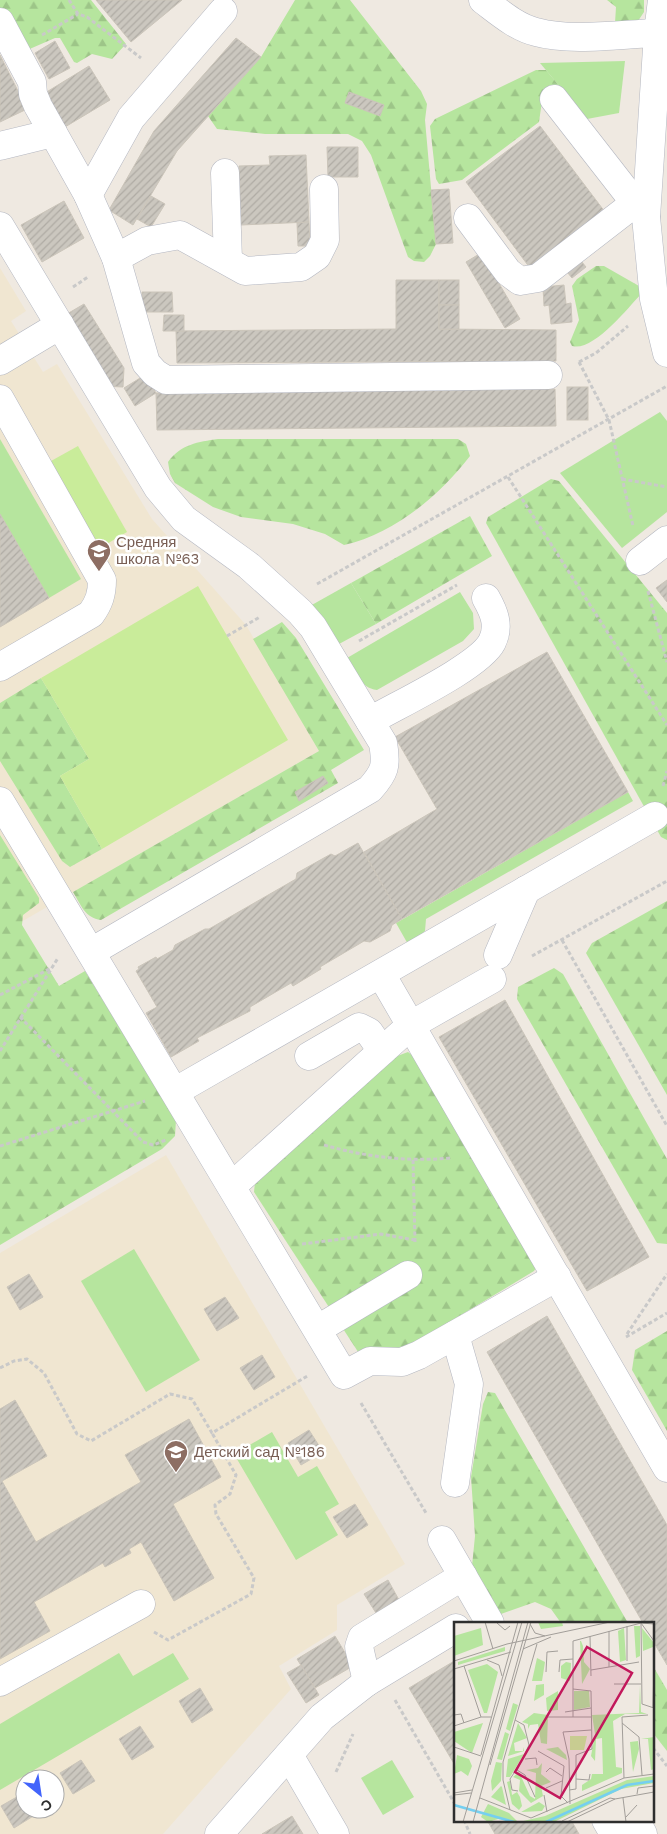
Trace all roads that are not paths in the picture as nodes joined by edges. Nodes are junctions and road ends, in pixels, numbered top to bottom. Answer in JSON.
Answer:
{"nodes":[{"id":1,"x":483,"y":0,"type":"edge"},
{"id":2,"x":662,"y":0,"type":"edge"},
{"id":3,"x":223,"y":11,"type":"dead end"},
{"id":4,"x":0,"y":22,"type":"edge"},
{"id":5,"x":658,"y":33,"type":"junction"},
{"id":6,"x":554,"y":99,"type":"dead end"},
{"id":7,"x":53,"y":133,"type":"junction"},
{"id":8,"x":0,"y":146,"type":"edge"},
{"id":9,"x":225,"y":173,"type":"dead end"},
{"id":10,"x":324,"y":189,"type":"dead end"},
{"id":11,"x":88,"y":196,"type":"junction"},
{"id":12,"x":641,"y":210,"type":"junction"},
{"id":13,"x":468,"y":218,"type":"dead end"},
{"id":14,"x":0,"y":226,"type":"edge"},
{"id":15,"x":116,"y":258,"type":"junction"},
{"id":16,"x":228,"y":260,"type":"junction"},
{"id":17,"x":54,"y":315,"type":"junction"},
{"id":18,"x":667,"y":353,"type":"edge"},
{"id":19,"x":0,"y":361,"type":"edge"},
{"id":20,"x":548,"y":375,"type":"road end"},
{"id":21,"x":0,"y":399,"type":"edge"},
{"id":22,"x":667,"y":540,"type":"edge"},
{"id":23,"x":640,"y":560,"type":"road end"},
{"id":24,"x":486,"y":598,"type":"dead end"},
{"id":25,"x":0,"y":667,"type":"edge"},
{"id":26,"x":370,"y":721,"type":"junction"},
{"id":27,"x":0,"y":801,"type":"edge"},
{"id":28,"x":655,"y":816,"type":"dead end"},
{"id":29,"x":526,"y":890,"type":"junction"},
{"id":30,"x":91,"y":952,"type":"junction"},
{"id":31,"x":381,"y":974,"type":"junction"},
{"id":32,"x":411,"y":1025,"type":"junction"},
{"id":33,"x":382,"y":1051,"type":"junction"},
{"id":34,"x":309,"y":1056,"type":"dead end"},
{"id":35,"x":176,"y":1091,"type":"junction"},
{"id":36,"x":232,"y":1186,"type":"junction"},
{"id":37,"x":408,"y":1275,"type":"road end"},
{"id":38,"x":557,"y":1278,"type":"junction"},
{"id":39,"x":318,"y":1329,"type":"junction"},
{"id":40,"x":455,"y":1335,"type":"junction"},
{"id":41,"x":667,"y":1468,"type":"edge"},
{"id":42,"x":455,"y":1483,"type":"dead end"},
{"id":43,"x":442,"y":1540,"type":"road end"},
{"id":44,"x":463,"y":1576,"type":"junction"},
{"id":45,"x":140,"y":1604,"type":"road end"},
{"id":46,"x":479,"y":1619,"type":"edge"},
{"id":47,"x":454,"y":1629,"type":"edge"},
{"id":48,"x":373,"y":1678,"type":"junction"},
{"id":49,"x":0,"y":1682,"type":"edge"},
{"id":50,"x":289,"y":1755,"type":"junction"},
{"id":51,"x":607,"y":1822,"type":"edge"},
{"id":52,"x":636,"y":1822,"type":"edge"},
{"id":53,"x":219,"y":1834,"type":"edge"},
{"id":54,"x":335,"y":1834,"type":"edge"},
{"id":55,"x":614,"y":1834,"type":"edge"},
{"id":56,"x":643,"y":1834,"type":"edge"}],
"edges":[{"from":1,"to":5,"type":"lane"},
{"from":2,"to":5,"type":"lane"},
{"from":3,"to":11,"type":"lane"},
{"from":4,"to":7,"type":"lane"},
{"from":5,"to":12,"type":"lane"},
{"from":6,"to":12,"type":"lane"},
{"from":7,"to":8,"type":"lane"},
{"from":7,"to":11,"type":"lane"},
{"from":9,"to":16,"type":"lane"},
{"from":10,"to":16,"type":"lane"},
{"from":11,"to":15,"type":"lane"},
{"from":12,"to":13,"type":"lane"},
{"from":12,"to":18,"type":"lane"},
{"from":14,"to":17,"type":"lane"},
{"from":15,"to":16,"type":"lane"},
{"from":15,"to":20,"type":"lane"},
{"from":17,"to":19,"type":"lane"},
{"from":17,"to":26,"type":"lane"},
{"from":21,"to":25,"type":"lane"},
{"from":22,"to":23,"type":"lane"},
{"from":24,"to":26,"type":"lane"},
{"from":26,"to":30,"type":"lane"},
{"from":27,"to":30,"type":"lane"},
{"from":28,"to":29,"type":"lane"},
{"from":29,"to":31,"type":"lane"},
{"from":29,"to":32,"type":"lane"},
{"from":30,"to":35,"type":"lane"},
{"from":31,"to":32,"type":"lane"},
{"from":31,"to":35,"type":"lane"},
{"from":32,"to":33,"type":"lane"},
{"from":32,"to":38,"type":"lane"},
{"from":33,"to":34,"type":"lane"},
{"from":33,"to":36,"type":"lane"},
{"from":35,"to":36,"type":"lane"},
{"from":36,"to":39,"type":"lane"},
{"from":37,"to":39,"type":"lane"},
{"from":38,"to":40,"type":"lane"},
{"from":38,"to":41,"type":"lane"},
{"from":39,"to":40,"type":"lane"},
{"from":40,"to":42,"type":"lane"},
{"from":43,"to":44,"type":"lane"},
{"from":44,"to":46,"type":"lane"},
{"from":44,"to":48,"type":"lane"},
{"from":45,"to":49,"type":"lane"},
{"from":47,"to":48,"type":"lane"},
{"from":48,"to":50,"type":"lane"},
{"from":50,"to":53,"type":"lane"},
{"from":50,"to":54,"type":"lane"},
{"from":51,"to":55,"type":"lane"},
{"from":52,"to":56,"type":"lane"}]}
